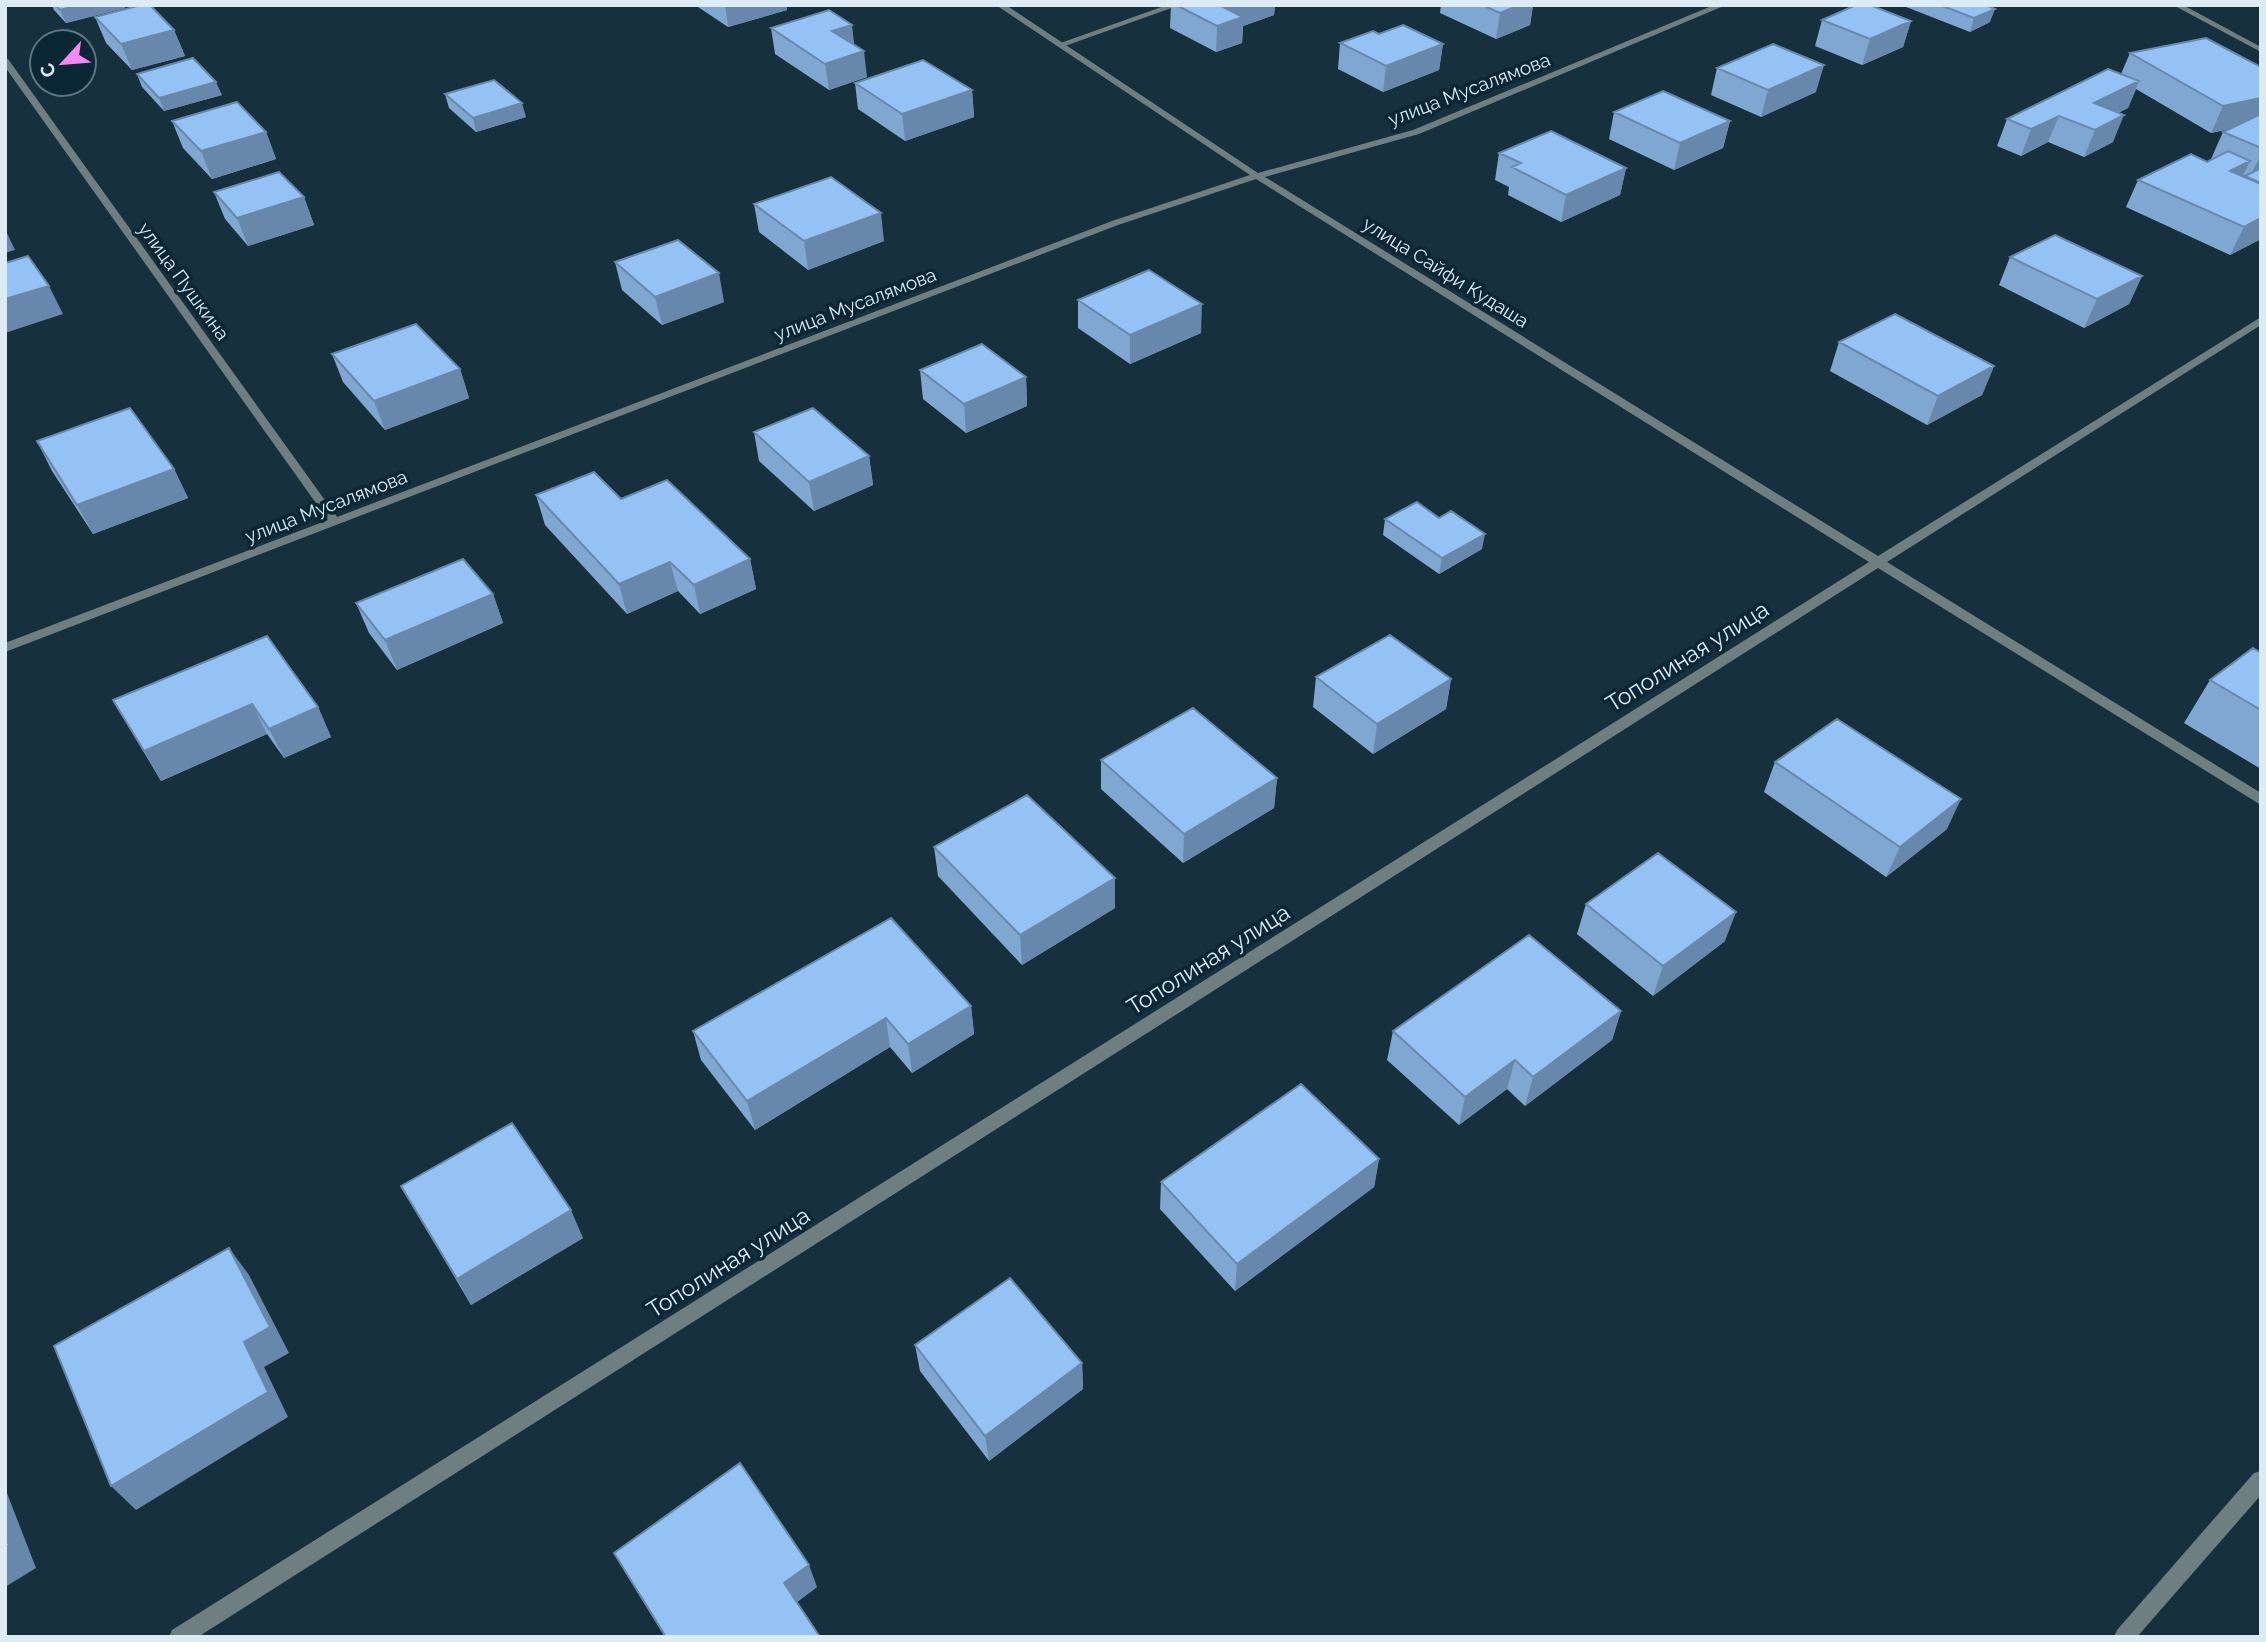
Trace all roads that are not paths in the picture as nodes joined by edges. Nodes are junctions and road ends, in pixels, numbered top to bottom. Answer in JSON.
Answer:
{"nodes":[{"id":1,"x":1000,"y":5,"type":"edge"},
{"id":2,"x":1176,"y":5,"type":"edge"},
{"id":3,"x":1722,"y":5,"type":"edge"},
{"id":4,"x":2177,"y":5,"type":"edge"},
{"id":5,"x":1059,"y":45,"type":"junction"},
{"id":6,"x":2261,"y":50,"type":"edge"},
{"id":7,"x":5,"y":61,"type":"edge"},
{"id":8,"x":1257,"y":176,"type":"junction"},
{"id":9,"x":2261,"y":320,"type":"edge"},
{"id":10,"x":335,"y":522,"type":"junction"},
{"id":11,"x":1879,"y":561,"type":"junction"},
{"id":12,"x":5,"y":648,"type":"edge"},
{"id":13,"x":2261,"y":800,"type":"edge"},
{"id":14,"x":2261,"y":1480,"type":"edge"},
{"id":15,"x":179,"y":1637,"type":"edge"},
{"id":16,"x":2124,"y":1637,"type":"edge"}],
"edges":[{"from":1,"to":5,"type":"street","name":"улица Сайфи Кудаша"},
{"from":2,"to":5,"type":"street"},
{"from":3,"to":8,"type":"street","name":"улица Мусалямова"},
{"from":4,"to":6,"type":"street"},
{"from":5,"to":8,"type":"street","name":"улица Сайфи Кудаша"},
{"from":7,"to":10,"type":"street","name":"улица Пушкина"},
{"from":8,"to":10,"type":"street","name":"улица Мусалямова"},
{"from":8,"to":11,"type":"street","name":"улица Сайфи Кудаша"},
{"from":9,"to":11,"type":"street","name":"Тополиная улица"},
{"from":10,"to":12,"type":"street","name":"улица Мусалямова"},
{"from":11,"to":13,"type":"street","name":"улица Сайфи Кудаша"},
{"from":11,"to":15,"type":"street","name":"Тополиная улица"},
{"from":14,"to":16,"type":"street"}]}
